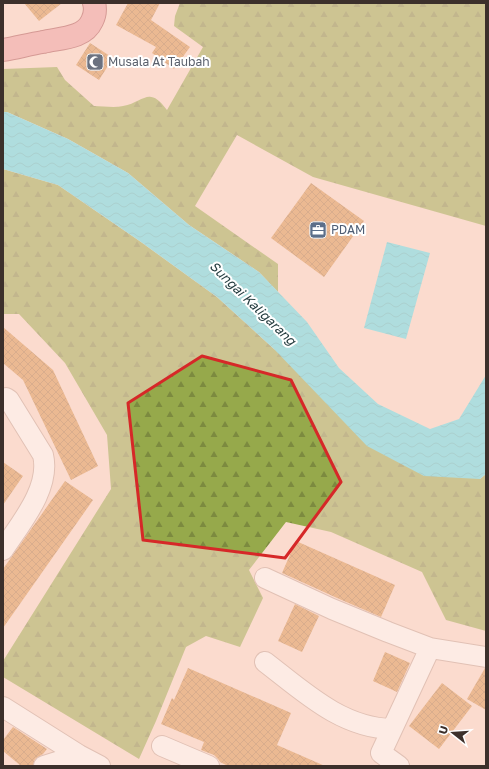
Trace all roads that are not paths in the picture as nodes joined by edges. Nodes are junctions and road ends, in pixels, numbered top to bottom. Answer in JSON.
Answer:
{"nodes":[{"id":1,"x":94,"y":3,"type":"edge"},
{"id":2,"x":3,"y":50,"type":"edge"},
{"id":3,"x":3,"y":398,"type":"edge"},
{"id":4,"x":3,"y":550,"type":"edge"},
{"id":5,"x":265,"y":578,"type":"dead end"},
{"id":6,"x":430,"y":648,"type":"junction"},
{"id":7,"x":486,"y":657,"type":"edge"},
{"id":8,"x":265,"y":662,"type":"dead end"},
{"id":9,"x":3,"y":707,"type":"edge"},
{"id":10,"x":392,"y":729,"type":"junction"},
{"id":11,"x":162,"y":746,"type":"dead end"},
{"id":12,"x":377,"y":759,"type":"edge"},
{"id":13,"x":81,"y":760,"type":"edge"},
{"id":14,"x":44,"y":766,"type":"edge"},
{"id":15,"x":100,"y":766,"type":"edge"},
{"id":16,"x":209,"y":766,"type":"edge"},
{"id":17,"x":399,"y":766,"type":"edge"}],
"edges":[{"from":1,"to":2,"type":"main road"},
{"from":3,"to":4,"type":"street"},
{"from":5,"to":6,"type":"street"},
{"from":6,"to":7,"type":"street"},
{"from":6,"to":10,"type":"street"},
{"from":8,"to":10,"type":"street"},
{"from":9,"to":13,"type":"street"},
{"from":10,"to":12,"type":"street"},
{"from":11,"to":16,"type":"street"},
{"from":12,"to":17,"type":"street"},
{"from":13,"to":14,"type":"street"},
{"from":13,"to":15,"type":"street"}]}
